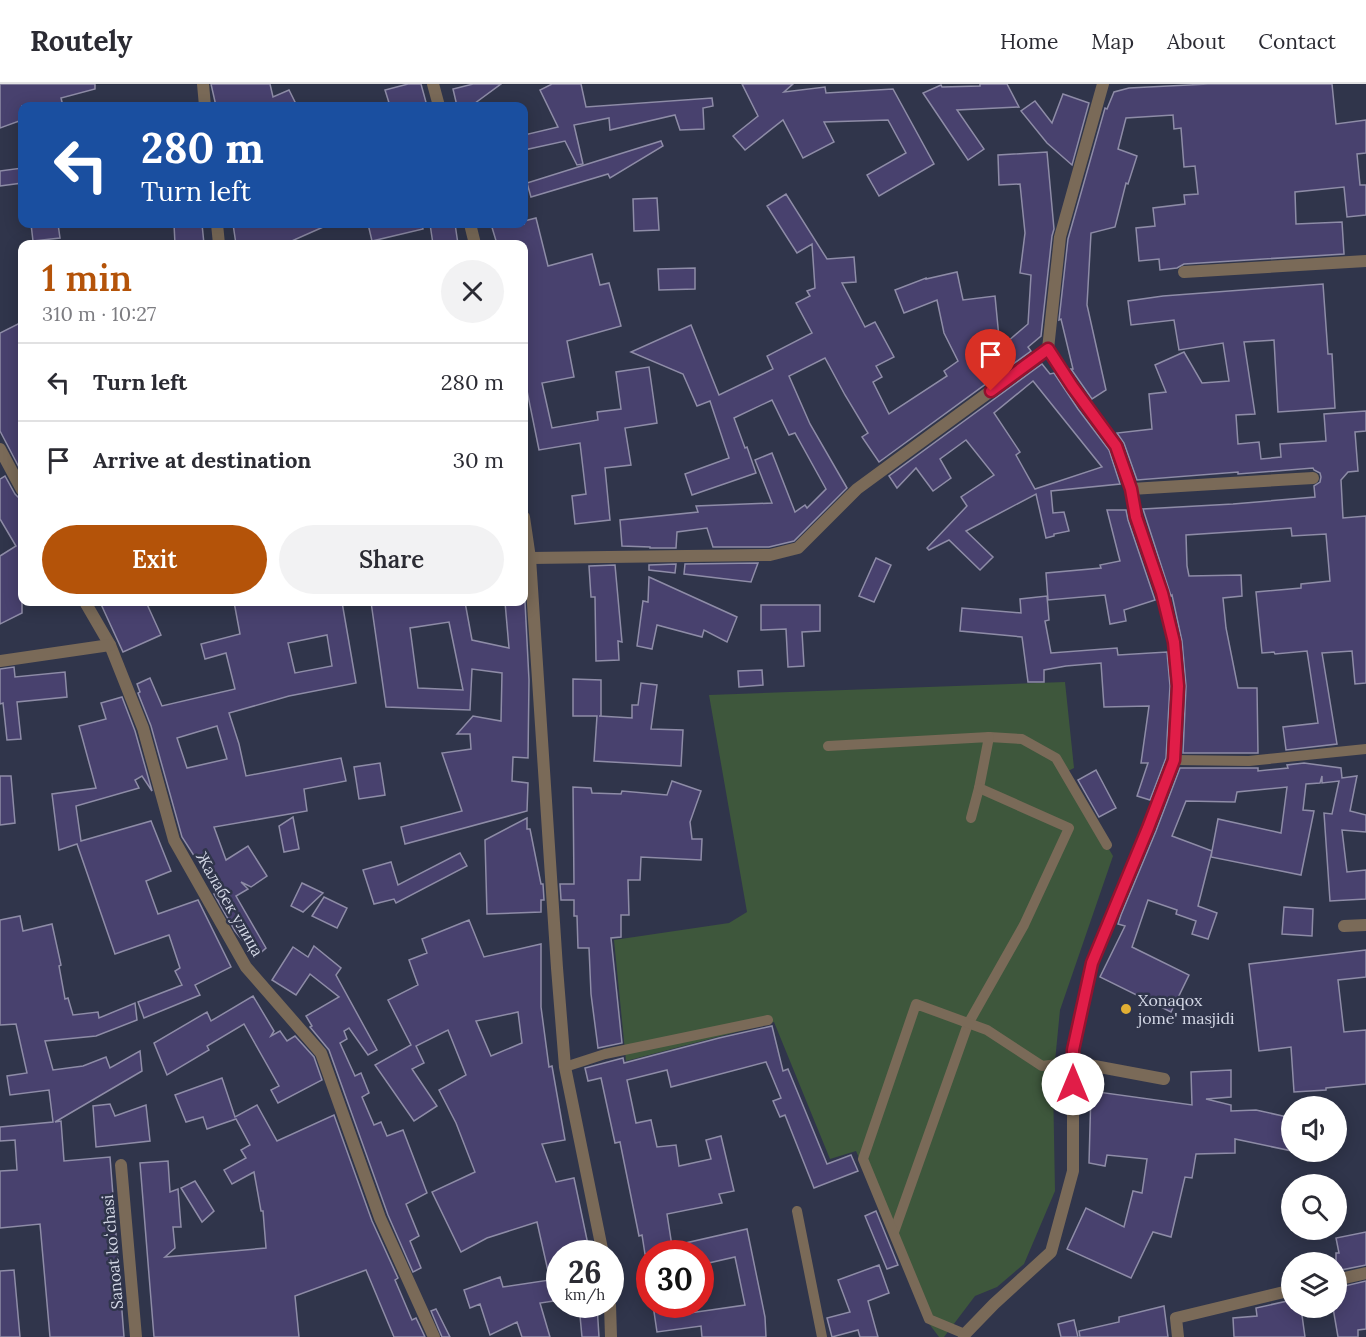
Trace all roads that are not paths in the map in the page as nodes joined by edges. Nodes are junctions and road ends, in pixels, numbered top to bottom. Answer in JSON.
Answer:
{"nodes":[{"id":1,"x":202,"y":84,"type":"edge"},
{"id":2,"x":434,"y":84,"type":"edge"},
{"id":3,"x":1103,"y":84,"type":"edge"},
{"id":4,"x":204,"y":102,"type":"edge"},
{"id":5,"x":438,"y":102,"type":"edge"},
{"id":6,"x":1366,"y":261,"type":"edge"},
{"id":7,"x":1184,"y":272,"type":"dead end"},
{"id":8,"x":1048,"y":349,"type":"junction"},
{"id":9,"x":0,"y":449,"type":"edge"},
{"id":10,"x":1313,"y":478,"type":"dead end"},
{"id":11,"x":18,"y":483,"type":"edge"},
{"id":12,"x":1131,"y":489,"type":"junction"},
{"id":13,"x":528,"y":544,"type":"edge"},
{"id":14,"x":530,"y":558,"type":"junction"},
{"id":15,"x":87,"y":606,"type":"edge"},
{"id":16,"x":110,"y":645,"type":"junction"},
{"id":17,"x":0,"y":661,"type":"edge"},
{"id":18,"x":989,"y":737,"type":"junction"},
{"id":19,"x":828,"y":746,"type":"dead end"},
{"id":20,"x":1366,"y":749,"type":"edge"},
{"id":21,"x":1174,"y":760,"type":"junction"},
{"id":22,"x":979,"y":788,"type":"junction"},
{"id":23,"x":971,"y":818,"type":"dead end"},
{"id":24,"x":1107,"y":845,"type":"dead end"},
{"id":25,"x":1366,"y":924,"type":"edge"},
{"id":26,"x":1344,"y":926,"type":"dead end"},
{"id":27,"x":768,"y":1020,"type":"dead end"},
{"id":28,"x":968,"y":1024,"type":"junction"},
{"id":29,"x":1073,"y":1062,"type":"junction"},
{"id":30,"x":565,"y":1067,"type":"junction"},
{"id":31,"x":1164,"y":1078,"type":"dead end"},
{"id":32,"x":121,"y":1165,"type":"dead end"},
{"id":33,"x":797,"y":1211,"type":"dead end"},
{"id":34,"x":894,"y":1232,"type":"junction"},
{"id":35,"x":600,"y":1240,"type":"edge"},
{"id":36,"x":1366,"y":1273,"type":"edge"},
{"id":37,"x":1347,"y":1277,"type":"edge"},
{"id":38,"x":1281,"y":1293,"type":"edge"},
{"id":39,"x":610,"y":1318,"type":"edge"},
{"id":40,"x":965,"y":1335,"type":"edge"},
{"id":41,"x":136,"y":1337,"type":"edge"},
{"id":42,"x":434,"y":1337,"type":"edge"},
{"id":43,"x":611,"y":1337,"type":"edge"},
{"id":44,"x":822,"y":1337,"type":"edge"},
{"id":45,"x":1178,"y":1337,"type":"edge"}],
"edges":[{"from":1,"to":4,"type":"street"},
{"from":2,"to":5,"type":"street"},
{"from":3,"to":8,"type":"street"},
{"from":6,"to":7,"type":"street"},
{"from":8,"to":12,"type":"street"},
{"from":8,"to":14,"type":"street"},
{"from":9,"to":11,"type":"street"},
{"from":10,"to":12,"type":"street"},
{"from":12,"to":21,"type":"street"},
{"from":13,"to":14,"type":"street"},
{"from":14,"to":30,"type":"street"},
{"from":15,"to":16,"type":"street","name":"Жалабек улица"},
{"from":16,"to":17,"type":"street"},
{"from":16,"to":42,"type":"street","name":"Жалабек улица"},
{"from":18,"to":19,"type":"lane"},
{"from":18,"to":22,"type":"lane"},
{"from":18,"to":24,"type":"lane"},
{"from":20,"to":21,"type":"lane"},
{"from":21,"to":29,"type":"street"},
{"from":22,"to":23,"type":"lane"},
{"from":22,"to":28,"type":"lane"},
{"from":25,"to":26,"type":"street"},
{"from":27,"to":30,"type":"lane"},
{"from":28,"to":29,"type":"lane"},
{"from":28,"to":34,"type":"lane"},
{"from":28,"to":34,"type":"lane"},
{"from":29,"to":31,"type":"street"},
{"from":29,"to":40,"type":"street"},
{"from":30,"to":35,"type":"street"},
{"from":32,"to":41,"type":"street","name":"Sanoat koʻchasi"},
{"from":33,"to":44,"type":"lane"},
{"from":34,"to":40,"type":"lane"},
{"from":36,"to":37,"type":"street"},
{"from":38,"to":45,"type":"street"},
{"from":39,"to":43,"type":"street"}]}
